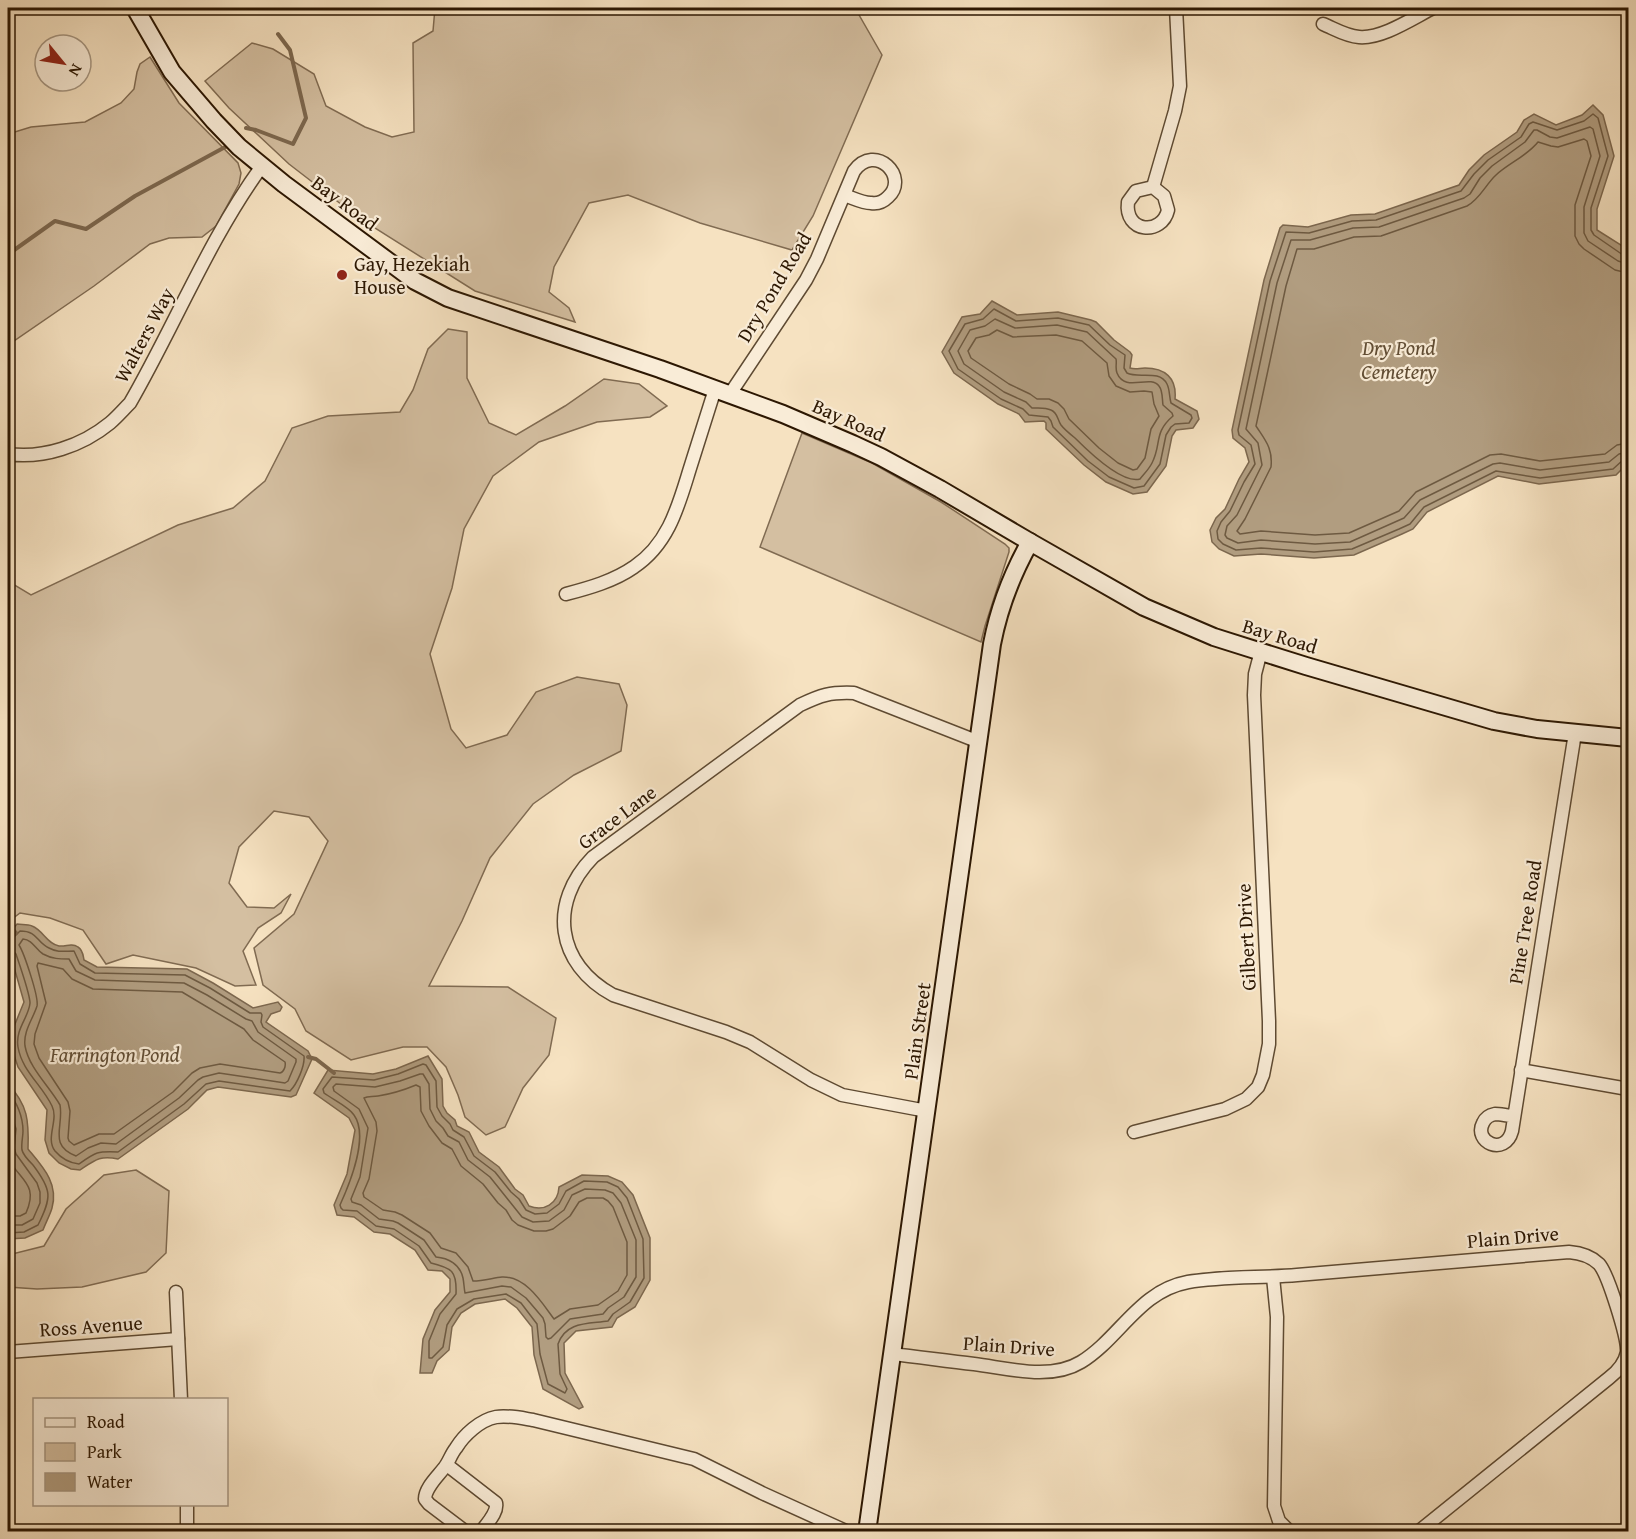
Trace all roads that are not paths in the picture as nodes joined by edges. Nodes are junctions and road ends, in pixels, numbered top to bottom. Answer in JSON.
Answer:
{"nodes":[{"id":1,"x":135,"y":8,"type":"edge"},
{"id":2,"x":1176,"y":8,"type":"edge"},
{"id":3,"x":1433,"y":8,"type":"edge"},
{"id":4,"x":1323,"y":24,"type":"dead end"},
{"id":5,"x":262,"y":166,"type":"junction"},
{"id":6,"x":1153,"y":187,"type":"dead end"},
{"id":7,"x":844,"y":195,"type":"dead end"},
{"id":8,"x":722,"y":392,"type":"junction"},
{"id":9,"x":8,"y":454,"type":"edge"},
{"id":10,"x":1030,"y":542,"type":"junction"},
{"id":11,"x":566,"y":594,"type":"dead end"},
{"id":12,"x":1261,"y":651,"type":"junction"},
{"id":13,"x":1575,"y":733,"type":"junction"},
{"id":14,"x":1629,"y":738,"type":"edge"},
{"id":15,"x":979,"y":742,"type":"junction"},
{"id":16,"x":1521,"y":1070,"type":"junction"},
{"id":17,"x":1629,"y":1089,"type":"edge"},
{"id":18,"x":927,"y":1111,"type":"junction"},
{"id":19,"x":1514,"y":1116,"type":"dead end"},
{"id":20,"x":1134,"y":1132,"type":"dead end"},
{"id":21,"x":1273,"y":1277,"type":"junction"},
{"id":22,"x":176,"y":1292,"type":"dead end"},
{"id":23,"x":178,"y":1340,"type":"junction"},
{"id":24,"x":8,"y":1352,"type":"edge"},
{"id":25,"x":892,"y":1354,"type":"junction"},
{"id":26,"x":181,"y":1398,"type":"edge"},
{"id":27,"x":447,"y":1465,"type":"junction"},
{"id":28,"x":187,"y":1506,"type":"edge"},
{"id":29,"x":187,"y":1532,"type":"edge"},
{"id":30,"x":466,"y":1532,"type":"edge"},
{"id":31,"x":481,"y":1532,"type":"edge"},
{"id":32,"x":848,"y":1532,"type":"edge"},
{"id":33,"x":867,"y":1532,"type":"edge"},
{"id":34,"x":1290,"y":1532,"type":"edge"},
{"id":35,"x":1418,"y":1532,"type":"edge"}],
"edges":[{"from":1,"to":5,"type":"main road","name":"Bay Road"},
{"from":2,"to":6,"type":"street"},
{"from":3,"to":4,"type":"street"},
{"from":5,"to":8,"type":"main road","name":"Bay Road"},
{"from":5,"to":9,"type":"street","name":"Walters Way"},
{"from":7,"to":8,"type":"street","name":"Dry Pond Road"},
{"from":8,"to":10,"type":"main road","name":"Bay Road"},
{"from":8,"to":11,"type":"street","name":"Dry Pond Road"},
{"from":10,"to":12,"type":"main road","name":"Bay Road"},
{"from":10,"to":15,"type":"main road","name":"Plain Street"},
{"from":12,"to":13,"type":"main road","name":"Bay Road"},
{"from":12,"to":20,"type":"street","name":"Gilbert Drive"},
{"from":13,"to":14,"type":"main road","name":"Bay Road"},
{"from":13,"to":16,"type":"street","name":"Pine Tree Road"},
{"from":15,"to":18,"type":"main road","name":"Plain Street"},
{"from":15,"to":18,"type":"street","name":"Grace Lane"},
{"from":16,"to":17,"type":"street"},
{"from":16,"to":19,"type":"street","name":"Pine Tree Road"},
{"from":18,"to":25,"type":"main road","name":"Plain Street"},
{"from":21,"to":25,"type":"street","name":"Plain Drive"},
{"from":21,"to":34,"type":"street"},
{"from":21,"to":35,"type":"street","name":"Plain Drive"},
{"from":22,"to":23,"type":"street"},
{"from":23,"to":24,"type":"street","name":"Ross Avenue"},
{"from":23,"to":26,"type":"street"},
{"from":25,"to":33,"type":"main road","name":"Plain Street"},
{"from":27,"to":30,"type":"street"},
{"from":27,"to":31,"type":"street"},
{"from":27,"to":32,"type":"street"},
{"from":28,"to":29,"type":"street"}]}
